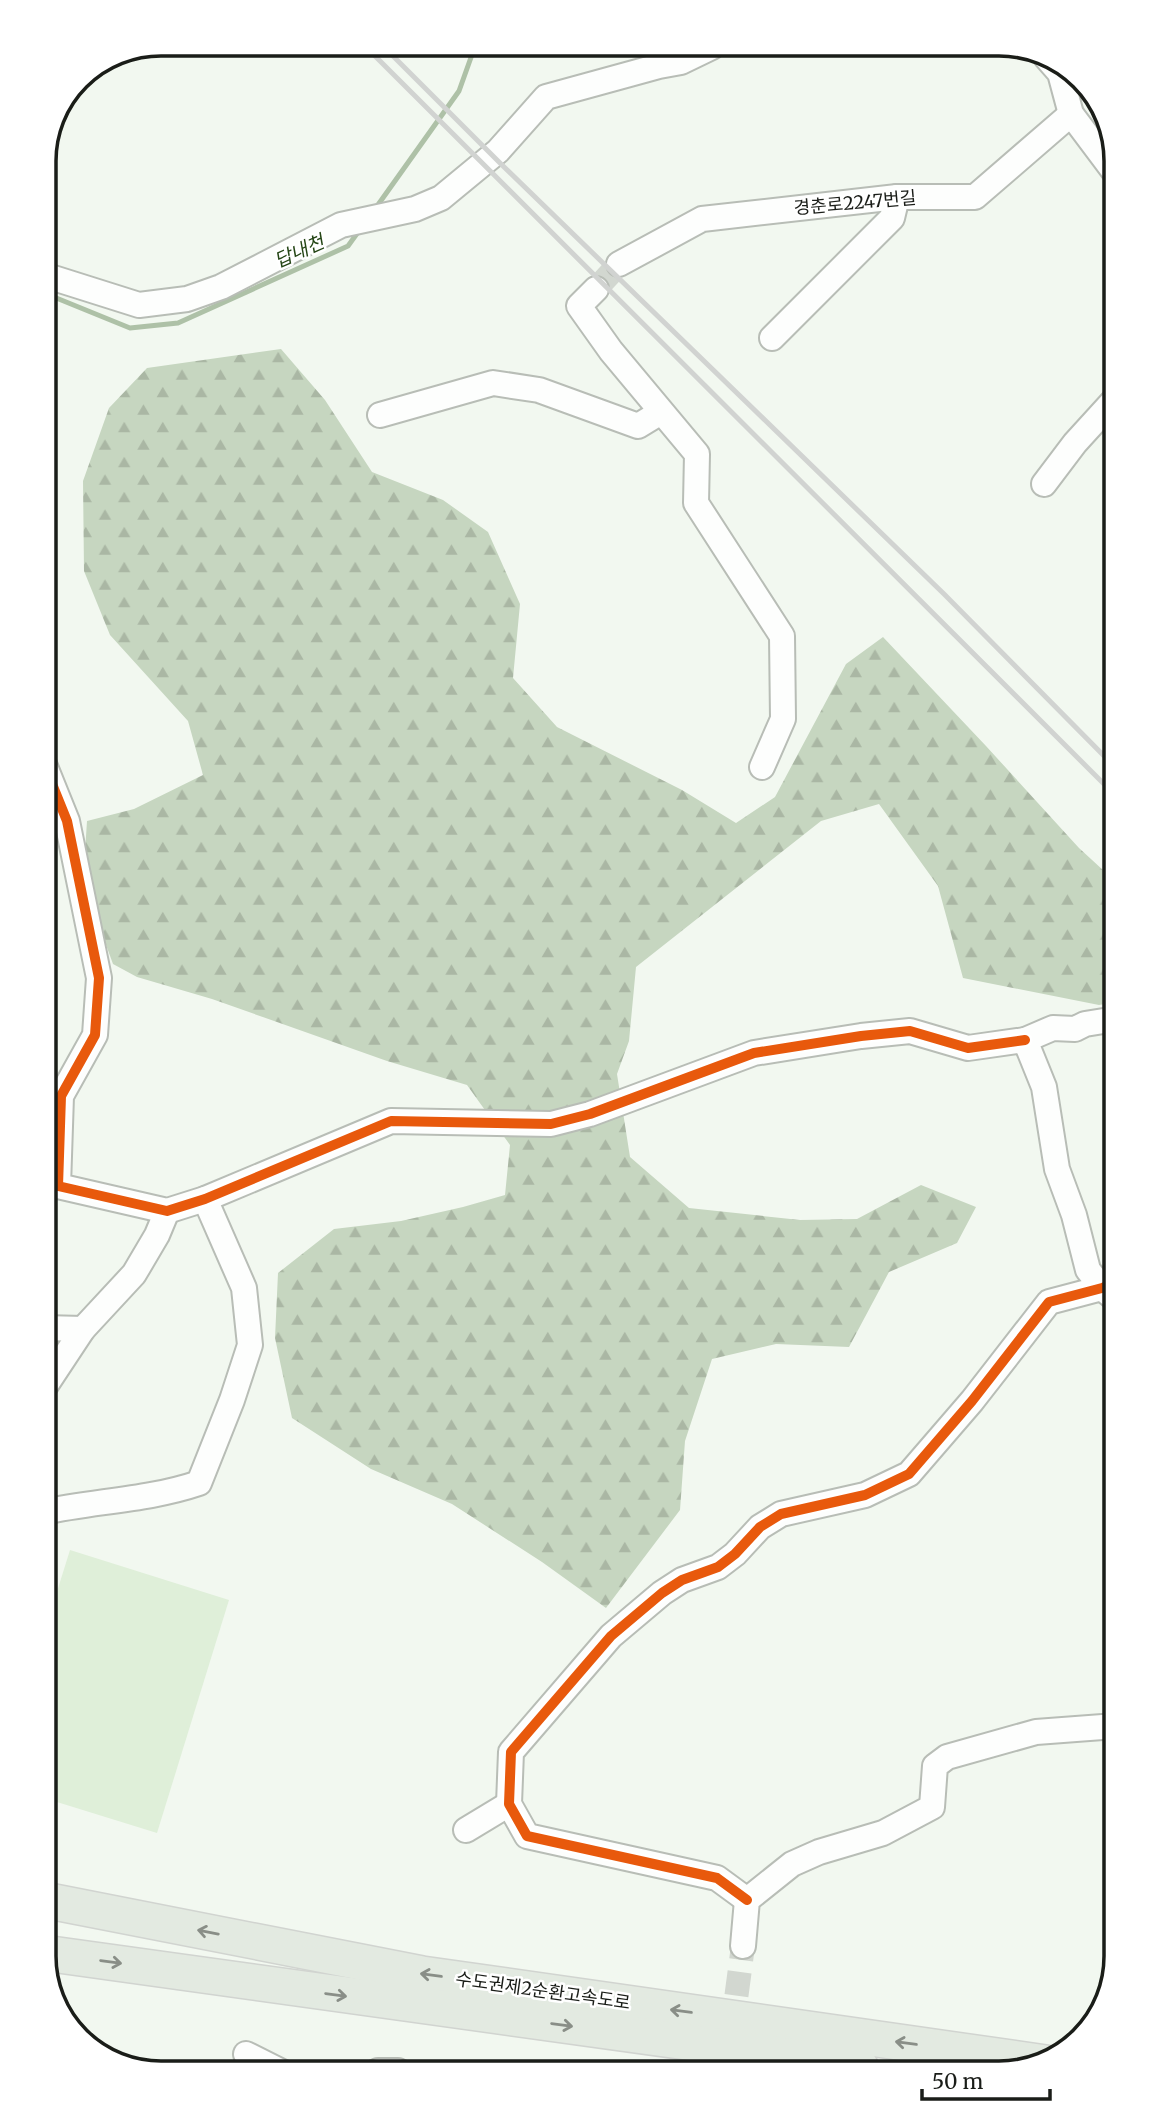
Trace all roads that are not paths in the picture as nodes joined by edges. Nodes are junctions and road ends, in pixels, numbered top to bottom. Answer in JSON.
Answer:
{"nodes":[{"id":1,"x":693,"y":56,"type":"edge"},
{"id":2,"x":658,"y":57,"type":"edge"},
{"id":3,"x":1061,"y":77,"type":"edge"},
{"id":4,"x":1071,"y":114,"type":"junction"},
{"id":5,"x":1104,"y":158,"type":"edge"},
{"id":6,"x":897,"y":197,"type":"junction"},
{"id":7,"x":620,"y":264,"type":"tunnel mouth"},
{"id":8,"x":56,"y":279,"type":"edge"},
{"id":9,"x":596,"y":289,"type":"tunnel mouth"},
{"id":10,"x":772,"y":338,"type":"dead end"},
{"id":11,"x":1104,"y":411,"type":"edge"},
{"id":12,"x":662,"y":412,"type":"junction"},
{"id":13,"x":380,"y":415,"type":"dead end"},
{"id":14,"x":1044,"y":484,"type":"dead end"},
{"id":15,"x":762,"y":767,"type":"dead end"},
{"id":16,"x":56,"y":794,"type":"edge"},
{"id":17,"x":1104,"y":1021,"type":"edge"},
{"id":18,"x":1025,"y":1040,"type":"junction"},
{"id":19,"x":205,"y":1199,"type":"junction"},
{"id":20,"x":167,"y":1210,"type":"junction"},
{"id":21,"x":1104,"y":1284,"type":"edge"},
{"id":22,"x":1104,"y":1291,"type":"edge"},
{"id":23,"x":56,"y":1328,"type":"edge"},
{"id":24,"x":83,"y":1329,"type":"junction"},
{"id":25,"x":56,"y":1370,"type":"edge"},
{"id":26,"x":56,"y":1509,"type":"edge"},
{"id":27,"x":1104,"y":1727,"type":"edge"},
{"id":28,"x":509,"y":1804,"type":"junction"},
{"id":29,"x":466,"y":1830,"type":"dead end"},
{"id":30,"x":747,"y":1900,"type":"junction"},
{"id":31,"x":56,"y":1902,"type":"edge"},
{"id":32,"x":743,"y":1946,"type":"tunnel mouth"},
{"id":33,"x":56,"y":1954,"type":"edge"},
{"id":34,"x":246,"y":2054,"type":"dead end"},
{"id":35,"x":1022,"y":2058,"type":"edge"},
{"id":36,"x":260,"y":2061,"type":"edge"},
{"id":37,"x":824,"y":2061,"type":"edge"}],
"edges":[{"from":1,"to":2,"type":"street"},
{"from":2,"to":8,"type":"street"},
{"from":3,"to":4,"type":"street"},
{"from":4,"to":5,"type":"street"},
{"from":4,"to":6,"type":"street","name":"경춘로2247번길"},
{"from":6,"to":7,"type":"street","name":"경춘로2247번길"},
{"from":6,"to":10,"type":"street"},
{"from":9,"to":12,"type":"street"},
{"from":11,"to":14,"type":"street"},
{"from":12,"to":13,"type":"street"},
{"from":12,"to":15,"type":"street"},
{"from":16,"to":20,"type":"street"},
{"from":17,"to":18,"type":"street"},
{"from":18,"to":19,"type":"street"},
{"from":18,"to":21,"type":"street"},
{"from":19,"to":20,"type":"street"},
{"from":19,"to":26,"type":"street"},
{"from":20,"to":24,"type":"street"},
{"from":22,"to":28,"type":"street"},
{"from":23,"to":24,"type":"street"},
{"from":24,"to":25,"type":"street"},
{"from":27,"to":30,"type":"street"},
{"from":28,"to":29,"type":"street"},
{"from":28,"to":30,"type":"street"},
{"from":30,"to":32,"type":"street"},
{"from":35,"to":31,"type":"highway","name":"수도권제2순환고속도로","one_way":true},
{"from":33,"to":37,"type":"highway","name":"수도권제2순환고속도로","one_way":true},
{"from":34,"to":36,"type":"street"}]}
